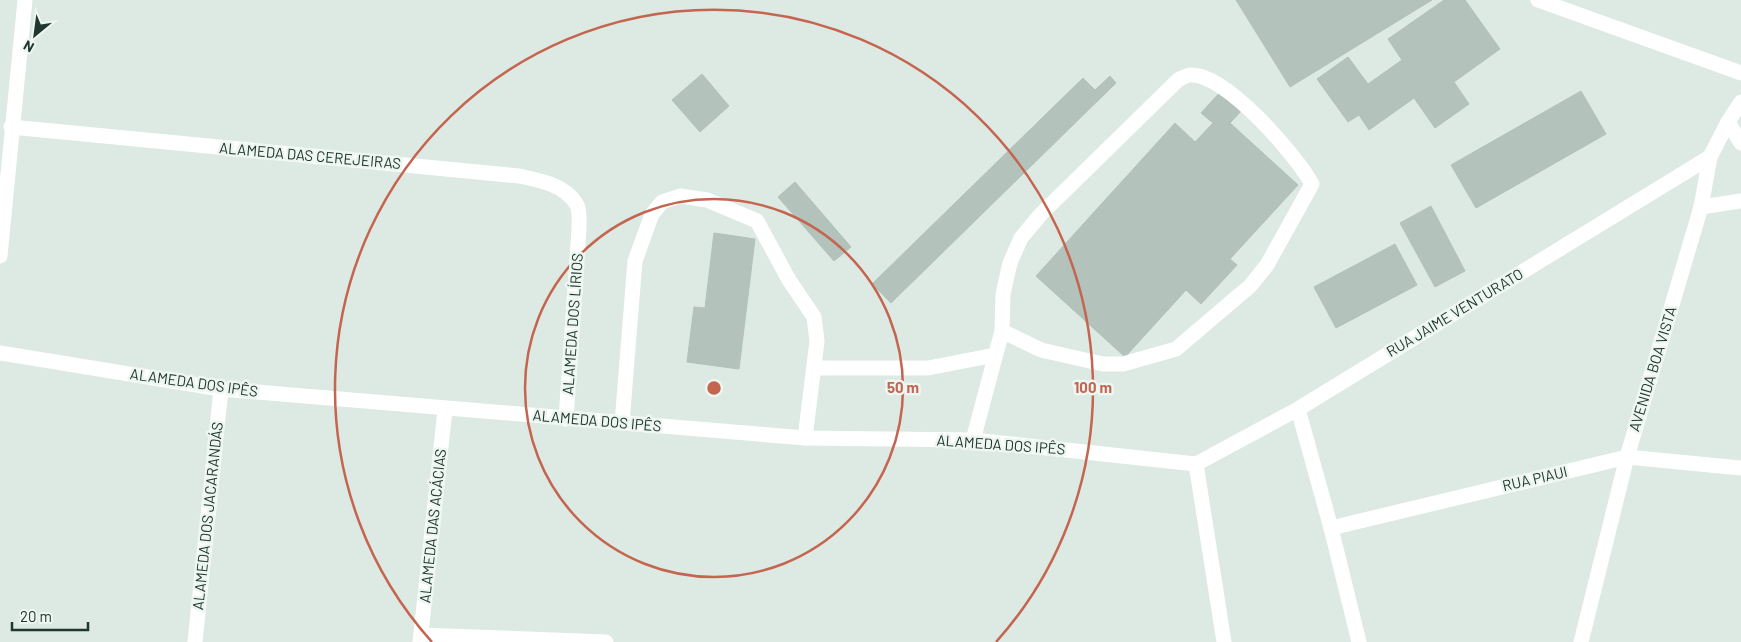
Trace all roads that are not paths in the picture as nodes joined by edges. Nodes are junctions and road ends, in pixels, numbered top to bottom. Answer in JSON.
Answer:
{"nodes":[{"id":1,"x":25,"y":0,"type":"edge"},
{"id":2,"x":1538,"y":0,"type":"edge"},
{"id":3,"x":1741,"y":73,"type":"edge"},
{"id":4,"x":1741,"y":102,"type":"edge"},
{"id":5,"x":1728,"y":122,"type":"junction"},
{"id":6,"x":11,"y":127,"type":"junction"},
{"id":7,"x":1741,"y":143,"type":"edge"},
{"id":8,"x":1710,"y":157,"type":"junction"},
{"id":9,"x":1741,"y":201,"type":"edge"},
{"id":10,"x":1701,"y":207,"type":"junction"},
{"id":11,"x":579,"y":229,"type":"joint"},
{"id":12,"x":0,"y":256,"type":"edge"},
{"id":13,"x":1002,"y":330,"type":"junction"},
{"id":14,"x":0,"y":353,"type":"edge"},
{"id":15,"x":995,"y":355,"type":"junction"},
{"id":16,"x":814,"y":368,"type":"junction"},
{"id":17,"x":221,"y":389,"type":"junction"},
{"id":18,"x":1298,"y":409,"type":"junction"},
{"id":19,"x":445,"y":410,"type":"junction"},
{"id":20,"x":566,"y":419,"type":"junction"},
{"id":21,"x":622,"y":423,"type":"junction"},
{"id":22,"x":805,"y":438,"type":"junction"},
{"id":23,"x":973,"y":440,"type":"junction"},
{"id":24,"x":1627,"y":457,"type":"junction"},
{"id":25,"x":1196,"y":464,"type":"junction"},
{"id":26,"x":1741,"y":468,"type":"edge"},
{"id":27,"x":1331,"y":528,"type":"junction"},
{"id":28,"x":420,"y":638,"type":"edge"},
{"id":29,"x":195,"y":642,"type":"edge"},
{"id":30,"x":606,"y":642,"type":"edge"},
{"id":31,"x":1224,"y":642,"type":"edge"},
{"id":32,"x":1359,"y":642,"type":"edge"},
{"id":33,"x":1581,"y":642,"type":"edge"}],
"edges":[{"from":1,"to":6,"type":"street"},
{"from":2,"to":3,"type":"street"},
{"from":4,"to":5,"type":"street","name":"AVENIDA BOA VISTA"},
{"from":5,"to":7,"type":"street"},
{"from":5,"to":8,"type":"street","name":"AVENIDA BOA VISTA"},
{"from":6,"to":11,"type":"street","name":"ALAMEDA DAS CEREJEIRAS"},
{"from":6,"to":12,"type":"street"},
{"from":8,"to":10,"type":"street","name":"AVENIDA BOA VISTA"},
{"from":8,"to":18,"type":"street","name":"RUA JAIME VENTURATO"},
{"from":9,"to":10,"type":"street"},
{"from":10,"to":24,"type":"street","name":"AVENIDA BOA VISTA"},
{"from":11,"to":20,"type":"street","name":"ALAMEDA DOS LÍRIOS"},
{"from":13,"to":13,"type":"street"},
{"from":13,"to":15,"type":"street"},
{"from":14,"to":17,"type":"street","name":"ALAMEDA DOS IPÊS"},
{"from":15,"to":16,"type":"street"},
{"from":15,"to":23,"type":"street"},
{"from":16,"to":21,"type":"street"},
{"from":16,"to":22,"type":"street"},
{"from":17,"to":19,"type":"street","name":"ALAMEDA DOS IPÊS"},
{"from":17,"to":29,"type":"street","name":"ALAMEDA DOS JACARANDÁS"},
{"from":18,"to":25,"type":"street","name":"RUA JAIME VENTURATO"},
{"from":18,"to":27,"type":"street"},
{"from":19,"to":20,"type":"street","name":"ALAMEDA DOS IPÊS"},
{"from":19,"to":28,"type":"street","name":"ALAMEDA DAS ACÁCIAS"},
{"from":20,"to":21,"type":"street","name":"ALAMEDA DOS IPÊS"},
{"from":21,"to":22,"type":"street","name":"ALAMEDA DOS IPÊS"},
{"from":22,"to":23,"type":"street","name":"ALAMEDA DOS IPÊS"},
{"from":23,"to":25,"type":"street","name":"ALAMEDA DOS IPÊS"},
{"from":24,"to":26,"type":"street","name":"RUA PIAUI"},
{"from":24,"to":27,"type":"street","name":"RUA PIAUI"},
{"from":24,"to":33,"type":"street","name":"AVENIDA BOA VISTA"},
{"from":25,"to":31,"type":"street"},
{"from":27,"to":32,"type":"street"},
{"from":28,"to":30,"type":"street"}]}
